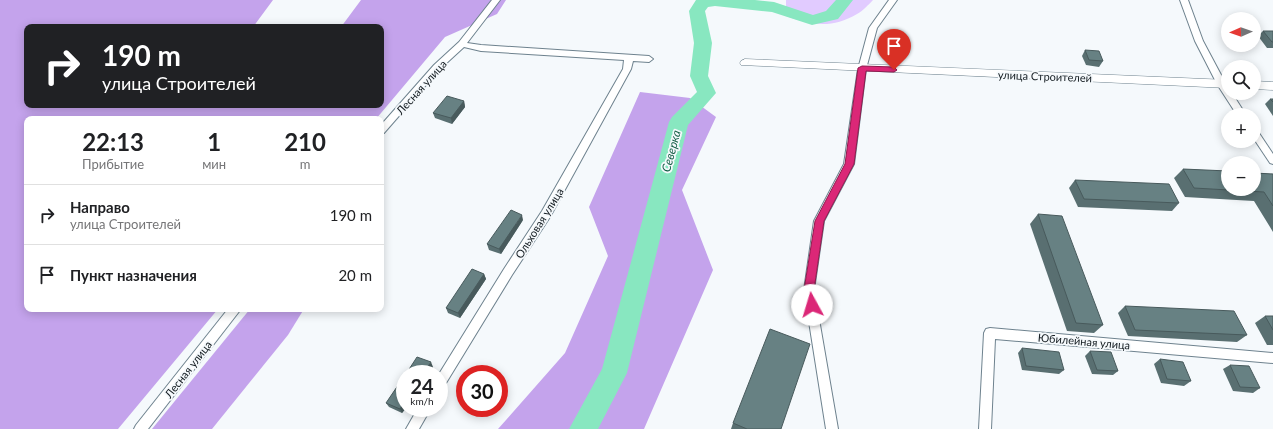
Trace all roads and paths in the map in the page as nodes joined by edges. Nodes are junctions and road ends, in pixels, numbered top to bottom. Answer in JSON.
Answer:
{"nodes":[{"id":1,"x":496,"y":0,"type":"edge"},
{"id":2,"x":893,"y":0,"type":"edge"},
{"id":3,"x":1184,"y":0,"type":"edge"},
{"id":4,"x":462,"y":44,"type":"junction"},
{"id":5,"x":629,"y":58,"type":"junction"},
{"id":6,"x":649,"y":59,"type":"dead end"},
{"id":7,"x":744,"y":63,"type":"dead end"},
{"id":8,"x":862,"y":68,"type":"junction"},
{"id":9,"x":1221,"y":77,"type":"edge"},
{"id":10,"x":1221,"y":84,"type":"edge"},
{"id":11,"x":1261,"y":85,"type":"edge"},
{"id":12,"x":1273,"y":86,"type":"edge"},
{"id":13,"x":384,"y":128,"type":"edge"},
{"id":14,"x":1261,"y":143,"type":"edge"},
{"id":15,"x":1273,"y":161,"type":"edge"},
{"id":16,"x":232,"y":312,"type":"edge"},
{"id":17,"x":1273,"y":358,"type":"edge"},
{"id":18,"x":448,"y":369,"type":"edge"},
{"id":19,"x":419,"y":417,"type":"edge"},
{"id":20,"x":140,"y":429,"type":"edge"},
{"id":21,"x":412,"y":429,"type":"edge"},
{"id":22,"x":832,"y":429,"type":"edge"},
{"id":23,"x":985,"y":429,"type":"edge"}],
"edges":[{"from":1,"to":4,"type":"street","name":"Лесная улица"},
{"from":2,"to":8,"type":"street"},
{"from":3,"to":9,"type":"street"},
{"from":4,"to":5,"type":"street"},
{"from":4,"to":13,"type":"street","name":"Лесная улица"},
{"from":5,"to":6,"type":"street"},
{"from":5,"to":18,"type":"street","name":"Ольховая улица"},
{"from":7,"to":8,"type":"street","name":"улица Строителей"},
{"from":8,"to":10,"type":"street","name":"улица Строителей"},
{"from":8,"to":22,"type":"street"},
{"from":11,"to":12,"type":"street"},
{"from":14,"to":15,"type":"street"},
{"from":16,"to":20,"type":"street","name":"Лесная улица"},
{"from":17,"to":23,"type":"street","name":"Юбилейная улица"},
{"from":19,"to":21,"type":"street"}]}
